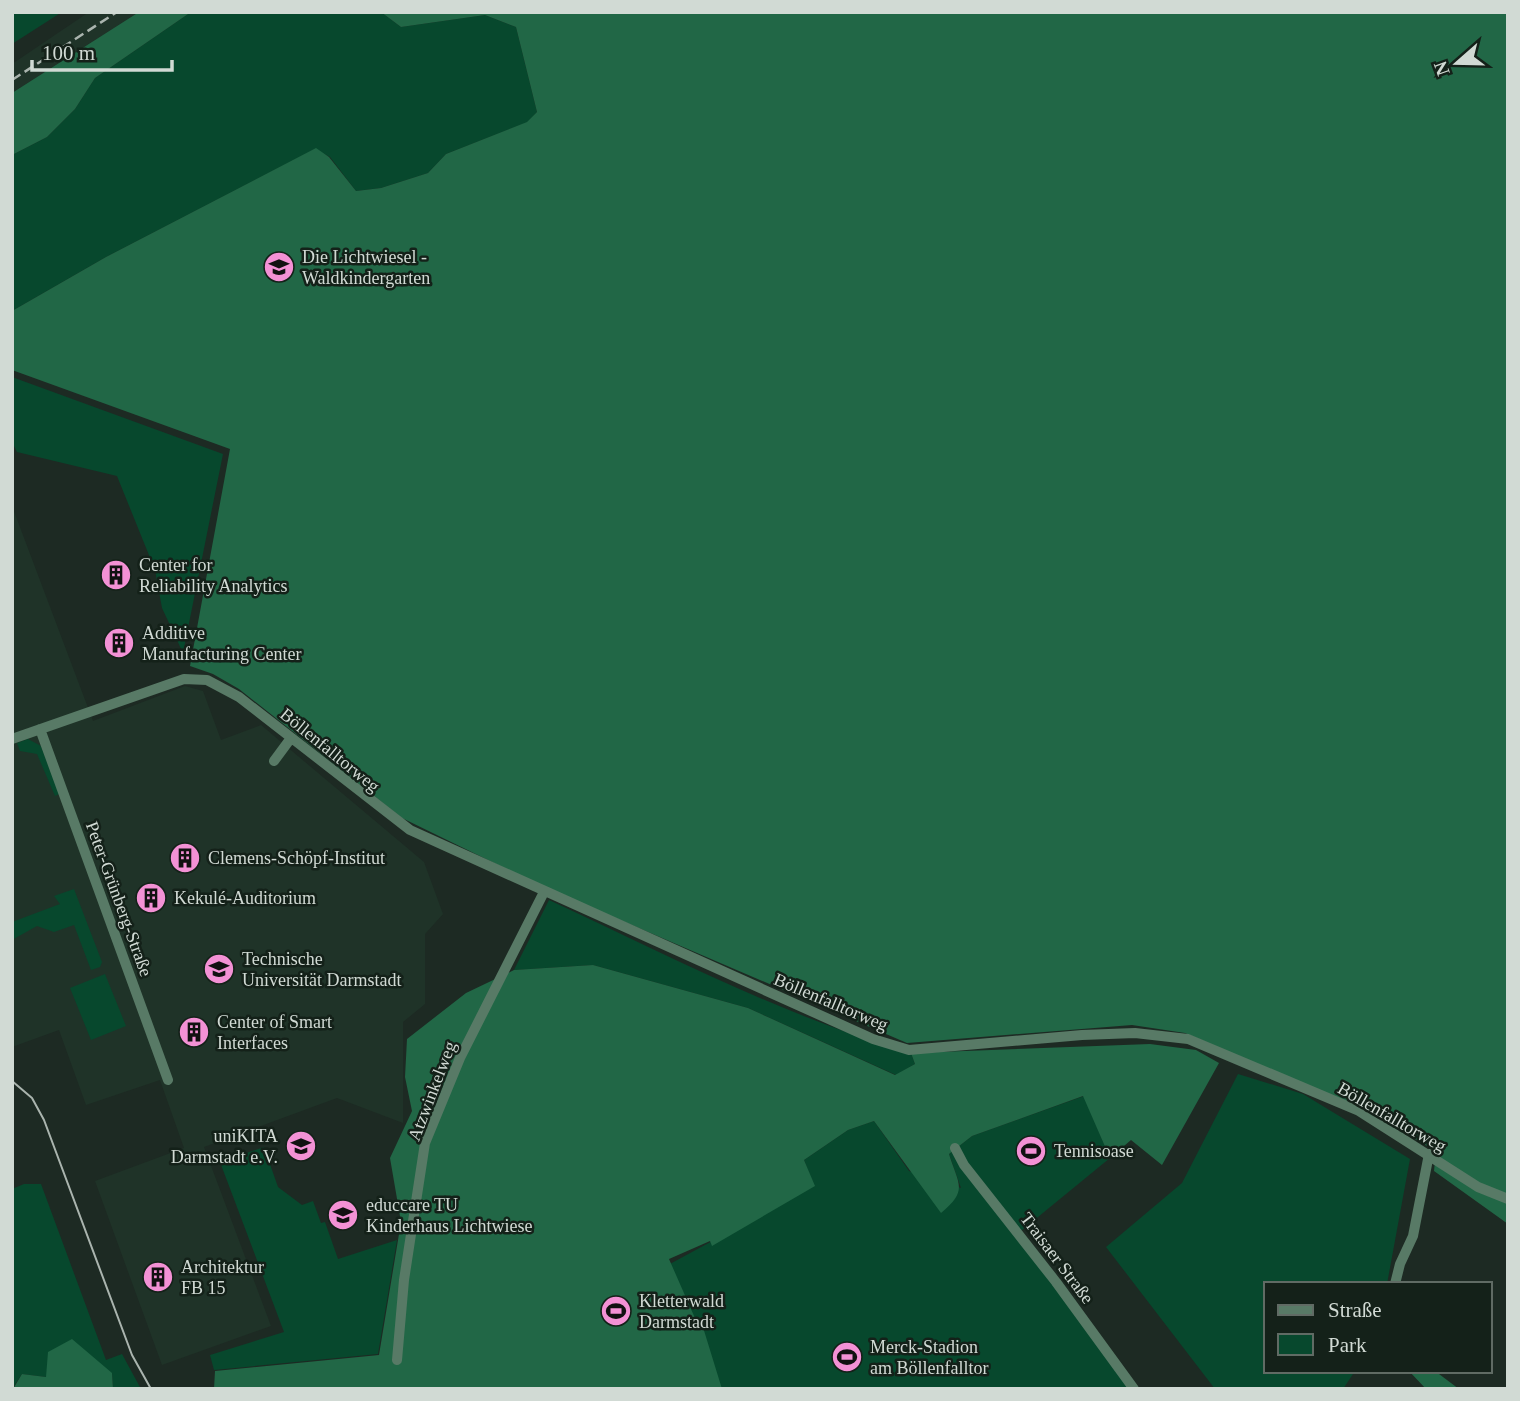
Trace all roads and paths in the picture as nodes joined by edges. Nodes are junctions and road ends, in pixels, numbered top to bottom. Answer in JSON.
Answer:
{"nodes":[{"id":1,"x":40,"y":729,"type":"junction"},
{"id":2,"x":291,"y":738,"type":"junction"},
{"id":3,"x":12,"y":739,"type":"edge"},
{"id":4,"x":274,"y":761,"type":"dead end"},
{"id":5,"x":544,"y":892,"type":"junction"},
{"id":6,"x":168,"y":1080,"type":"dead end"},
{"id":7,"x":955,"y":1148,"type":"dead end"},
{"id":8,"x":1429,"y":1154,"type":"junction"},
{"id":9,"x":1508,"y":1199,"type":"edge"},
{"id":10,"x":1396,"y":1282,"type":"edge"},
{"id":11,"x":397,"y":1360,"type":"dead end"},
{"id":12,"x":1134,"y":1389,"type":"edge"}],
"edges":[{"from":1,"to":2,"type":"street","name":"Böllenfalltorweg"},
{"from":1,"to":3,"type":"street"},
{"from":1,"to":6,"type":"street","name":"Peter-Grünberg-Straße"},
{"from":2,"to":4,"type":"street"},
{"from":2,"to":5,"type":"street","name":"Böllenfalltorweg"},
{"from":5,"to":8,"type":"street","name":"Böllenfalltorweg"},
{"from":5,"to":11,"type":"street","name":"Atzwinkelweg"},
{"from":7,"to":12,"type":"street","name":"Traisaer Straße"},
{"from":8,"to":9,"type":"street","name":"Böllenfalltorweg"},
{"from":8,"to":10,"type":"street"}]}
